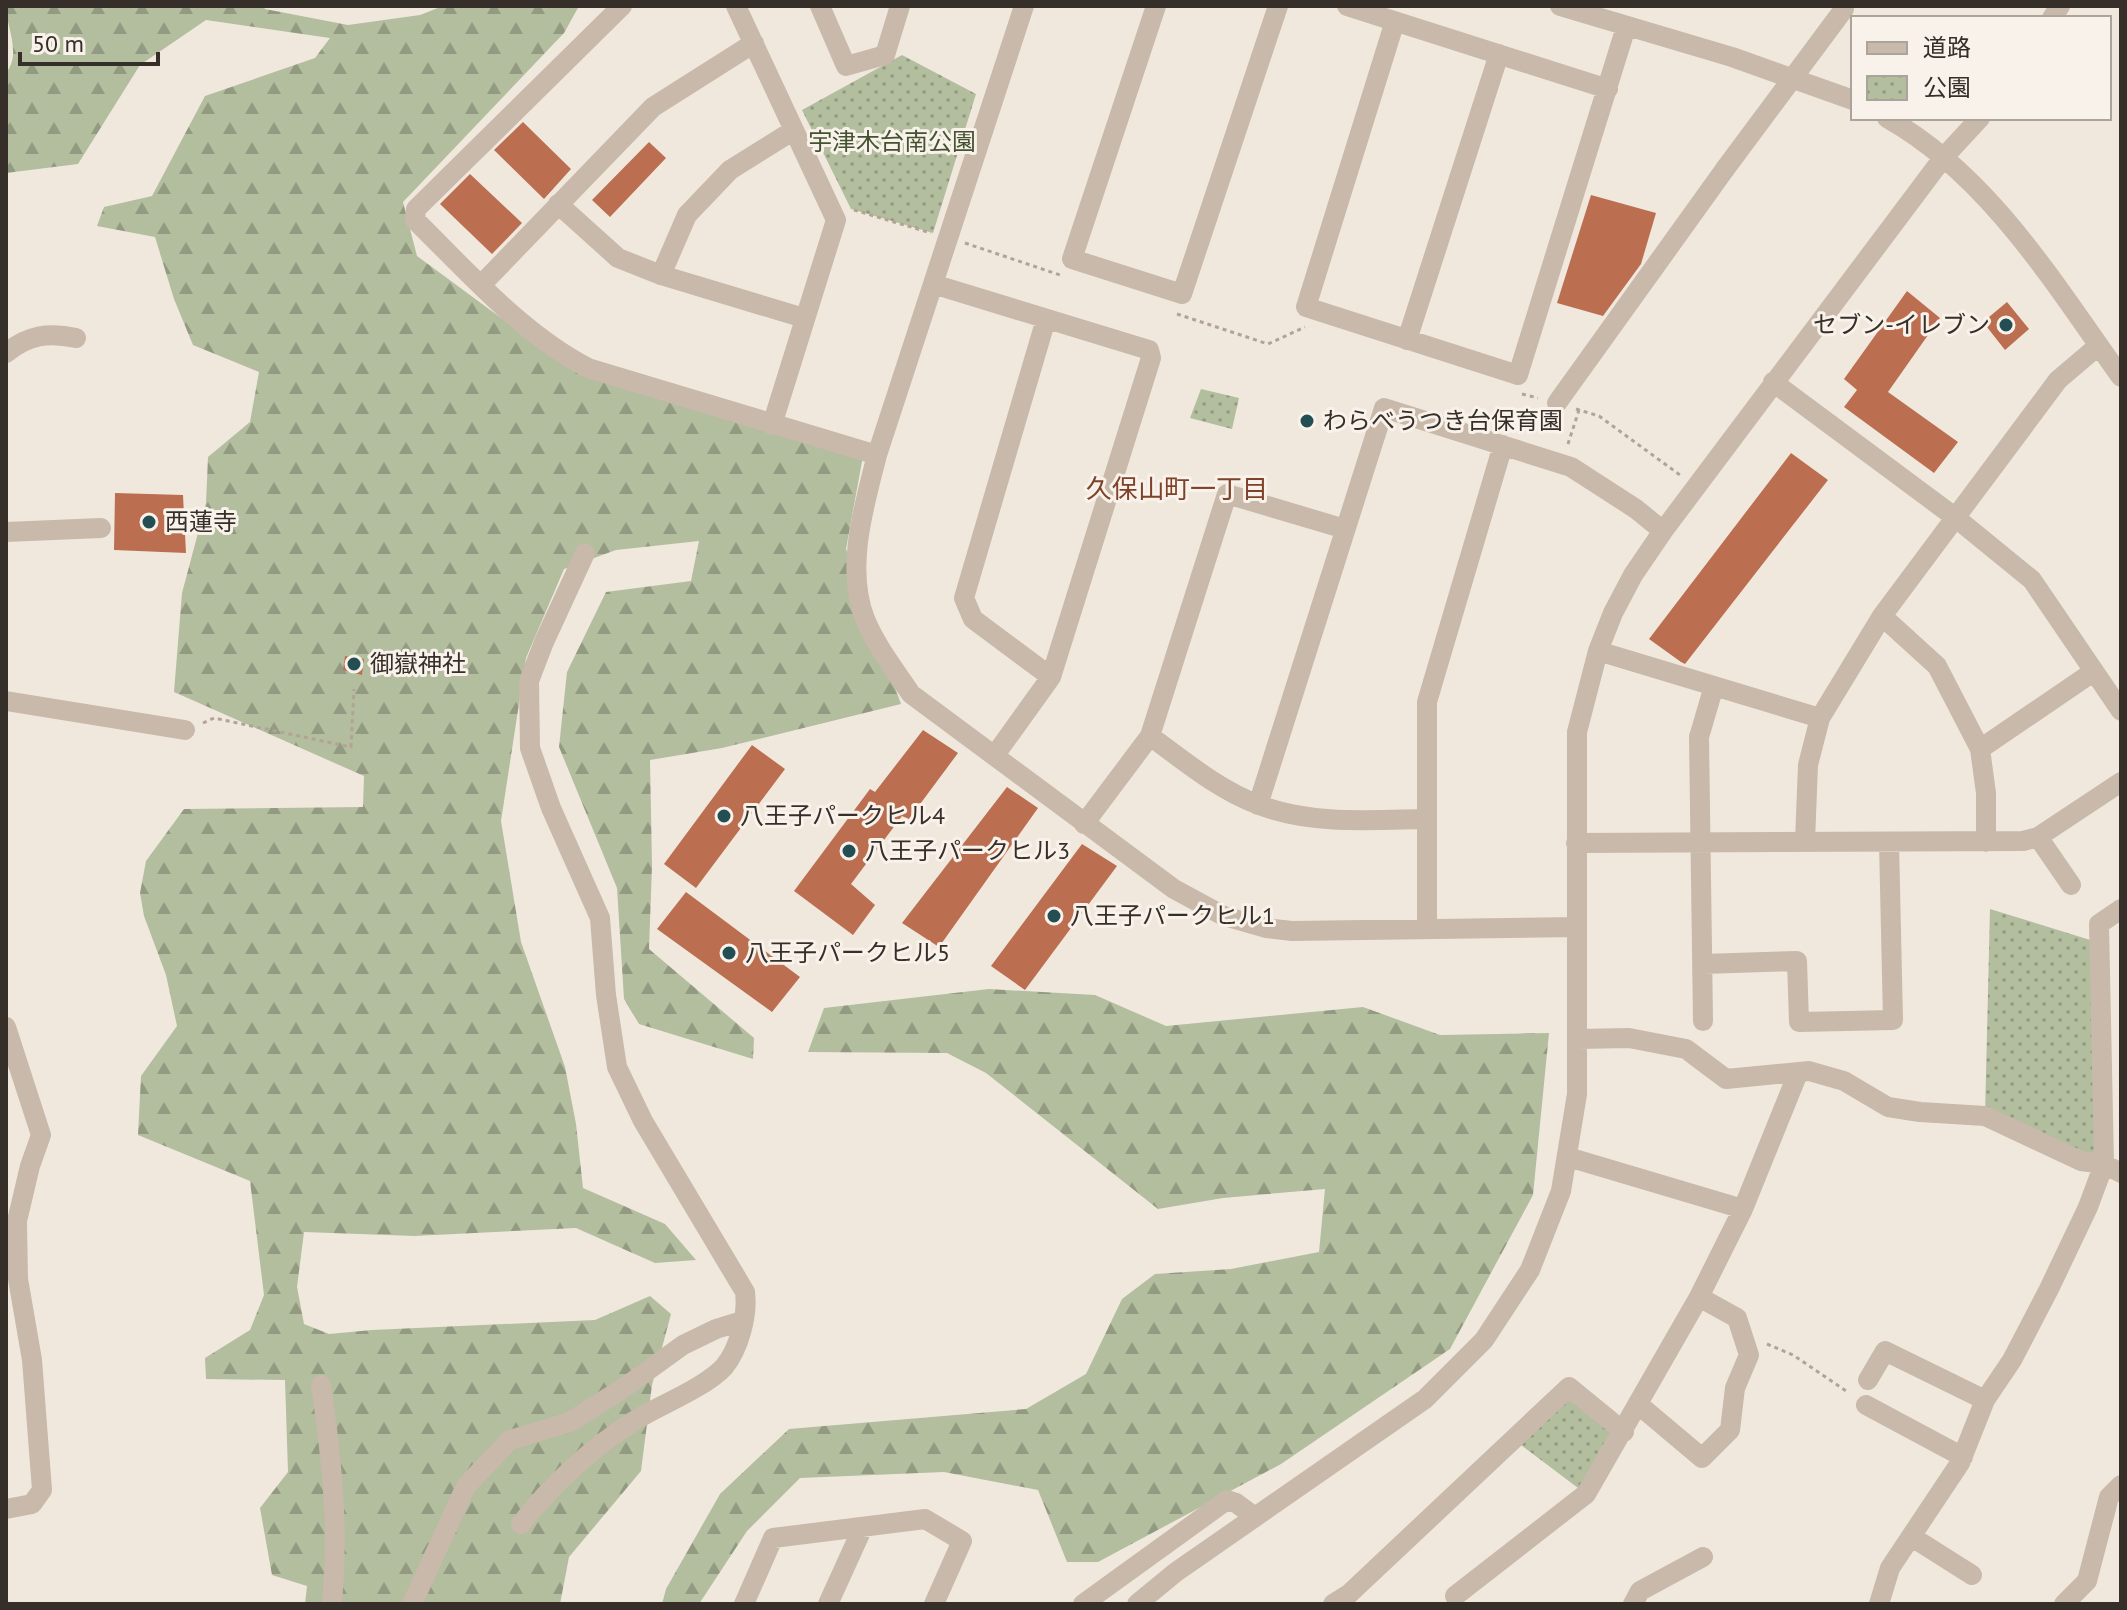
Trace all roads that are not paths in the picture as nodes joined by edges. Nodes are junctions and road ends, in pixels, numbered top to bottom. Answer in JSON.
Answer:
{"nodes":[{"id":1,"x":622,"y":6,"type":"edge"},
{"id":2,"x":736,"y":6,"type":"edge"},
{"id":3,"x":820,"y":6,"type":"edge"},
{"id":4,"x":900,"y":6,"type":"edge"},
{"id":5,"x":1024,"y":6,"type":"edge"},
{"id":6,"x":1156,"y":6,"type":"edge"},
{"id":7,"x":1278,"y":6,"type":"edge"},
{"id":8,"x":1347,"y":6,"type":"edge"},
{"id":9,"x":1560,"y":6,"type":"edge"},
{"id":10,"x":1850,"y":8,"type":"edge"},
{"id":11,"x":1395,"y":21,"type":"junction"},
{"id":12,"x":1626,"y":27,"type":"junction"},
{"id":13,"x":754,"y":43,"type":"junction"},
{"id":14,"x":1499,"y":54,"type":"junction"},
{"id":15,"x":1608,"y":89,"type":"junction"},
{"id":16,"x":1851,"y":99,"type":"edge"},
{"id":17,"x":1891,"y":120,"type":"edge"},
{"id":18,"x":1978,"y":120,"type":"edge"},
{"id":19,"x":794,"y":130,"type":"junction"},
{"id":20,"x":1943,"y":158,"type":"junction"},
{"id":21,"x":558,"y":204,"type":"junction"},
{"id":22,"x":661,"y":275,"type":"junction"},
{"id":23,"x":933,"y":284,"type":"junction"},
{"id":24,"x":481,"y":285,"type":"junction"},
{"id":25,"x":804,"y":318,"type":"junction"},
{"id":26,"x":1046,"y":319,"type":"junction"},
{"id":27,"x":76,"y":338,"type":"dead end"},
{"id":28,"x":1407,"y":340,"type":"junction"},
{"id":29,"x":2098,"y":346,"type":"junction"},
{"id":30,"x":6,"y":353,"type":"edge"},
{"id":31,"x":2121,"y":377,"type":"edge"},
{"id":32,"x":1773,"y":382,"type":"junction"},
{"id":33,"x":1557,"y":403,"type":"dead end"},
{"id":34,"x":772,"y":425,"type":"junction"},
{"id":35,"x":1503,"y":445,"type":"junction"},
{"id":36,"x":877,"y":455,"type":"junction"},
{"id":37,"x":1956,"y":518,"type":"junction"},
{"id":38,"x":101,"y":528,"type":"dead end"},
{"id":39,"x":1345,"y":529,"type":"junction"},
{"id":40,"x":1663,"y":531,"type":"junction"},
{"id":41,"x":6,"y":532,"type":"edge"},
{"id":42,"x":585,"y":553,"type":"dead end"},
{"id":43,"x":1882,"y":616,"type":"junction"},
{"id":44,"x":1598,"y":651,"type":"junction"},
{"id":45,"x":2093,"y":672,"type":"junction"},
{"id":46,"x":1051,"y":677,"type":"junction"},
{"id":47,"x":1714,"y":686,"type":"junction"},
{"id":48,"x":6,"y":701,"type":"edge"},
{"id":49,"x":2121,"y":711,"type":"edge"},
{"id":50,"x":1820,"y":718,"type":"junction"},
{"id":51,"x":185,"y":730,"type":"road end"},
{"id":52,"x":1150,"y":736,"type":"junction"},
{"id":53,"x":1980,"y":749,"type":"junction"},
{"id":54,"x":995,"y":755,"type":"junction"},
{"id":55,"x":2121,"y":782,"type":"edge"},
{"id":56,"x":1258,"y":805,"type":"junction"},
{"id":57,"x":1425,"y":819,"type":"junction"},
{"id":58,"x":1084,"y":824,"type":"junction"},
{"id":59,"x":2038,"y":837,"type":"junction"},
{"id":60,"x":1805,"y":841,"type":"junction"},
{"id":61,"x":1700,"y":842,"type":"junction"},
{"id":62,"x":1889,"y":842,"type":"junction"},
{"id":63,"x":1986,"y":842,"type":"junction"},
{"id":64,"x":1576,"y":843,"type":"junction"},
{"id":65,"x":2071,"y":885,"type":"dead end"},
{"id":66,"x":2121,"y":909,"type":"edge"},
{"id":67,"x":1577,"y":927,"type":"junction"},
{"id":68,"x":1427,"y":928,"type":"junction"},
{"id":69,"x":1703,"y":964,"type":"junction"},
{"id":70,"x":2111,"y":983,"type":"edge"},
{"id":71,"x":1703,"y":1021,"type":"dead end"},
{"id":72,"x":6,"y":1027,"type":"edge"},
{"id":73,"x":1577,"y":1039,"type":"junction"},
{"id":74,"x":1798,"y":1073,"type":"junction"},
{"id":75,"x":2113,"y":1087,"type":"edge"},
{"id":76,"x":1568,"y":1157,"type":"junction"},
{"id":77,"x":2112,"y":1169,"type":"edge"},
{"id":78,"x":1743,"y":1209,"type":"junction"},
{"id":79,"x":12,"y":1222,"type":"edge"},
{"id":80,"x":1699,"y":1297,"type":"junction"},
{"id":81,"x":742,"y":1321,"type":"junction"},
{"id":82,"x":1868,"y":1380,"type":"dead end"},
{"id":83,"x":321,"y":1385,"type":"dead end"},
{"id":84,"x":1985,"y":1400,"type":"junction"},
{"id":85,"x":1639,"y":1405,"type":"junction"},
{"id":86,"x":1866,"y":1405,"type":"road end"},
{"id":87,"x":1624,"y":1432,"type":"junction"},
{"id":88,"x":1963,"y":1457,"type":"junction"},
{"id":89,"x":2121,"y":1485,"type":"edge"},
{"id":90,"x":6,"y":1509,"type":"edge"},
{"id":91,"x":1255,"y":1517,"type":"junction"},
{"id":92,"x":521,"y":1524,"type":"dead end"},
{"id":93,"x":863,"y":1527,"type":"junction"},
{"id":94,"x":1912,"y":1537,"type":"junction"},
{"id":95,"x":1703,"y":1557,"type":"dead end"},
{"id":96,"x":1972,"y":1575,"type":"dead end"},
{"id":97,"x":1454,"y":1601,"type":"edge"},
{"id":98,"x":1141,"y":1603,"type":"edge"},
{"id":99,"x":332,"y":1604,"type":"edge"},
{"id":100,"x":412,"y":1604,"type":"edge"},
{"id":101,"x":744,"y":1604,"type":"edge"},
{"id":102,"x":828,"y":1604,"type":"edge"},
{"id":103,"x":934,"y":1604,"type":"edge"},
{"id":104,"x":1083,"y":1604,"type":"edge"},
{"id":105,"x":1333,"y":1604,"type":"edge"},
{"id":106,"x":1633,"y":1604,"type":"edge"},
{"id":107,"x":1879,"y":1604,"type":"edge"},
{"id":108,"x":2064,"y":1604,"type":"edge"}],
"edges":[{"from":1,"to":24,"type":"street"},
{"from":2,"to":13,"type":"street"},
{"from":3,"to":4,"type":"street"},
{"from":5,"to":23,"type":"street"},
{"from":6,"to":7,"type":"street"},
{"from":8,"to":11,"type":"street"},
{"from":9,"to":12,"type":"street"},
{"from":10,"to":33,"type":"street","bridge":true},
{"from":11,"to":14,"type":"street"},
{"from":11,"to":28,"type":"street"},
{"from":12,"to":15,"type":"street"},
{"from":12,"to":16,"type":"street"},
{"from":13,"to":19,"type":"street"},
{"from":13,"to":21,"type":"street"},
{"from":14,"to":15,"type":"street"},
{"from":14,"to":28,"type":"street"},
{"from":15,"to":28,"type":"street"},
{"from":17,"to":20,"type":"street"},
{"from":18,"to":20,"type":"street"},
{"from":19,"to":22,"type":"street"},
{"from":19,"to":25,"type":"street"},
{"from":20,"to":29,"type":"street"},
{"from":20,"to":32,"type":"street"},
{"from":21,"to":22,"type":"street"},
{"from":21,"to":24,"type":"street"},
{"from":22,"to":25,"type":"street"},
{"from":23,"to":26,"type":"street"},
{"from":23,"to":36,"type":"street"},
{"from":24,"to":34,"type":"street"},
{"from":25,"to":34,"type":"street"},
{"from":26,"to":46,"type":"street"},
{"from":26,"to":46,"type":"street"},
{"from":27,"to":30,"type":"street"},
{"from":29,"to":31,"type":"street"},
{"from":29,"to":37,"type":"street"},
{"from":32,"to":37,"type":"street"},
{"from":32,"to":40,"type":"street"},
{"from":34,"to":36,"type":"street"},
{"from":35,"to":39,"type":"street"},
{"from":35,"to":40,"type":"street"},
{"from":35,"to":57,"type":"street"},
{"from":36,"to":54,"type":"street"},
{"from":37,"to":43,"type":"street"},
{"from":37,"to":45,"type":"street"},
{"from":38,"to":41,"type":"street"},
{"from":39,"to":52,"type":"street"},
{"from":39,"to":56,"type":"street"},
{"from":40,"to":44,"type":"street"},
{"from":42,"to":81,"type":"street"},
{"from":43,"to":50,"type":"street"},
{"from":43,"to":53,"type":"street"},
{"from":44,"to":47,"type":"street"},
{"from":44,"to":64,"type":"street"},
{"from":45,"to":49,"type":"street"},
{"from":45,"to":53,"type":"street"},
{"from":46,"to":54,"type":"street"},
{"from":47,"to":50,"type":"street"},
{"from":47,"to":61,"type":"street"},
{"from":48,"to":51,"type":"street"},
{"from":50,"to":60,"type":"street"},
{"from":52,"to":56,"type":"street"},
{"from":52,"to":58,"type":"street"},
{"from":53,"to":63,"type":"street"},
{"from":54,"to":58,"type":"street"},
{"from":55,"to":59,"type":"street"},
{"from":56,"to":57,"type":"street"},
{"from":57,"to":68,"type":"street"},
{"from":58,"to":68,"type":"street"},
{"from":59,"to":63,"type":"street"},
{"from":59,"to":65,"type":"street"},
{"from":60,"to":61,"type":"street"},
{"from":60,"to":62,"type":"street"},
{"from":61,"to":64,"type":"street"},
{"from":61,"to":69,"type":"street"},
{"from":62,"to":63,"type":"street"},
{"from":62,"to":69,"type":"street"},
{"from":64,"to":67,"type":"street"},
{"from":66,"to":70,"type":"street"},
{"from":67,"to":68,"type":"street"},
{"from":67,"to":73,"type":"street"},
{"from":69,"to":71,"type":"street"},
{"from":70,"to":75,"type":"street"},
{"from":72,"to":79,"type":"street"},
{"from":73,"to":74,"type":"street"},
{"from":73,"to":76,"type":"street"},
{"from":74,"to":77,"type":"street"},
{"from":74,"to":78,"type":"street"},
{"from":75,"to":77,"type":"street"},
{"from":76,"to":78,"type":"street"},
{"from":76,"to":91,"type":"street"},
{"from":77,"to":84,"type":"street"},
{"from":78,"to":80,"type":"street"},
{"from":79,"to":90,"type":"street"},
{"from":80,"to":85,"type":"street"},
{"from":80,"to":85,"type":"street"},
{"from":81,"to":92,"type":"street"},
{"from":81,"to":100,"type":"street"},
{"from":82,"to":84,"type":"street"},
{"from":83,"to":99,"type":"street"},
{"from":84,"to":88,"type":"street"},
{"from":85,"to":87,"type":"street"},
{"from":86,"to":88,"type":"street"},
{"from":87,"to":97,"type":"street"},
{"from":87,"to":105,"type":"street"},
{"from":88,"to":94,"type":"street"},
{"from":89,"to":108,"type":"street"},
{"from":91,"to":98,"type":"street"},
{"from":91,"to":104,"type":"street"},
{"from":93,"to":101,"type":"street"},
{"from":93,"to":102,"type":"street"},
{"from":93,"to":103,"type":"street"},
{"from":94,"to":96,"type":"street"},
{"from":94,"to":107,"type":"street"},
{"from":95,"to":106,"type":"street"}]}
